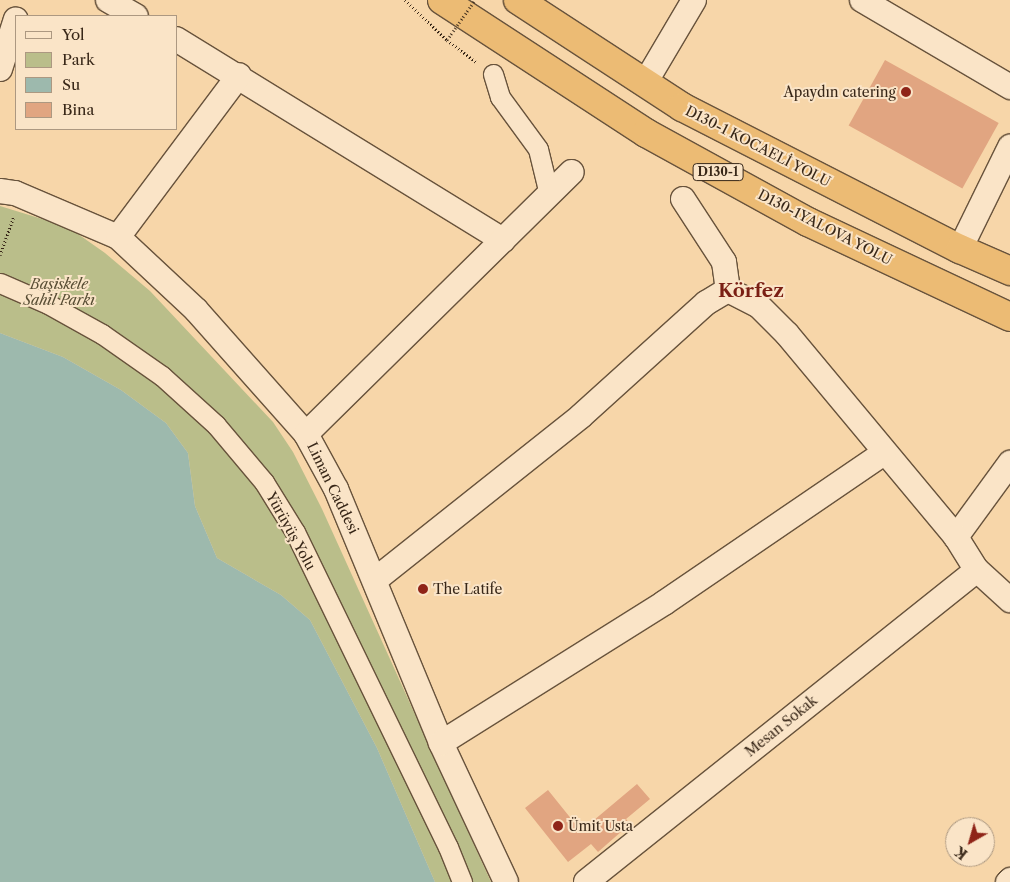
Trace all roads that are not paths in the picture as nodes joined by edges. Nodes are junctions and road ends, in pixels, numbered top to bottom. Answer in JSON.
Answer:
{"nodes":[{"id":1,"x":22,"y":0,"type":"edge"},
{"id":2,"x":108,"y":0,"type":"edge"},
{"id":3,"x":442,"y":0,"type":"edge"},
{"id":4,"x":518,"y":0,"type":"edge"},
{"id":5,"x":694,"y":0,"type":"edge"},
{"id":6,"x":862,"y":0,"type":"edge"},
{"id":7,"x":18,"y":15,"type":"edge"},
{"id":8,"x":134,"y":15,"type":"edge"},
{"id":9,"x":15,"y":24,"type":"edge"},
{"id":10,"x":178,"y":40,"type":"edge"},
{"id":11,"x":0,"y":69,"type":"edge"},
{"id":12,"x":493,"y":74,"type":"road end"},
{"id":13,"x":239,"y":75,"type":"junction"},
{"id":14,"x":645,"y":83,"type":"junction"},
{"id":15,"x":1010,"y":87,"type":"edge"},
{"id":16,"x":1010,"y":147,"type":"edge"},
{"id":17,"x":572,"y":172,"type":"dead end"},
{"id":18,"x":10,"y":193,"type":"edge"},
{"id":19,"x":549,"y":194,"type":"junction"},
{"id":20,"x":683,"y":199,"type":"dead end"},
{"id":21,"x":118,"y":237,"type":"junction"},
{"id":22,"x":504,"y":240,"type":"junction"},
{"id":23,"x":960,"y":249,"type":"junction"},
{"id":24,"x":1010,"y":271,"type":"edge"},
{"id":25,"x":0,"y":283,"type":"edge"},
{"id":26,"x":728,"y":290,"type":"junction"},
{"id":27,"x":1010,"y":317,"type":"edge"},
{"id":28,"x":306,"y":434,"type":"junction"},
{"id":29,"x":884,"y":453,"type":"junction"},
{"id":30,"x":1010,"y":463,"type":"edge"},
{"id":31,"x":956,"y":537,"type":"junction"},
{"id":32,"x":977,"y":570,"type":"junction"},
{"id":33,"x":375,"y":580,"type":"junction"},
{"id":34,"x":1010,"y":600,"type":"edge"},
{"id":35,"x":442,"y":743,"type":"junction"},
{"id":36,"x":462,"y":882,"type":"edge"},
{"id":37,"x":506,"y":882,"type":"edge"},
{"id":38,"x":586,"y":882,"type":"edge"}],
"edges":[{"from":1,"to":7,"type":"street"},
{"from":2,"to":8,"type":"street"},
{"from":3,"to":27,"type":"highway","name":"D130-1YALOVA YOLU","number":"D130-1"},
{"from":4,"to":14,"type":"highway","name":"D130-1 KOCAELİ YOLU"},
{"from":5,"to":14,"type":"street"},
{"from":6,"to":15,"type":"street"},
{"from":9,"to":11,"type":"street"},
{"from":10,"to":13,"type":"street"},
{"from":12,"to":19,"type":"street"},
{"from":13,"to":21,"type":"street"},
{"from":13,"to":22,"type":"street"},
{"from":14,"to":23,"type":"highway","name":"D130-1 KOCAELİ YOLU"},
{"from":16,"to":23,"type":"street"},
{"from":17,"to":19,"type":"street"},
{"from":18,"to":21,"type":"street","name":"Liman Caddesi"},
{"from":19,"to":22,"type":"street"},
{"from":20,"to":26,"type":"street"},
{"from":21,"to":28,"type":"street","name":"Liman Caddesi"},
{"from":22,"to":28,"type":"street"},
{"from":23,"to":24,"type":"highway","name":"D130-1 KOCAELİ YOLU"},
{"from":25,"to":36,"type":"street","name":"Yürüyüş Yolu"},
{"from":26,"to":29,"type":"street"},
{"from":26,"to":33,"type":"street"},
{"from":28,"to":33,"type":"street","name":"Liman Caddesi"},
{"from":29,"to":31,"type":"street"},
{"from":29,"to":35,"type":"street"},
{"from":30,"to":31,"type":"street"},
{"from":31,"to":32,"type":"street"},
{"from":32,"to":34,"type":"street"},
{"from":32,"to":38,"type":"street","name":"Mesan Sokak"},
{"from":33,"to":35,"type":"street","name":"Liman Caddesi"},
{"from":35,"to":37,"type":"street","name":"Liman Caddesi"}]}
